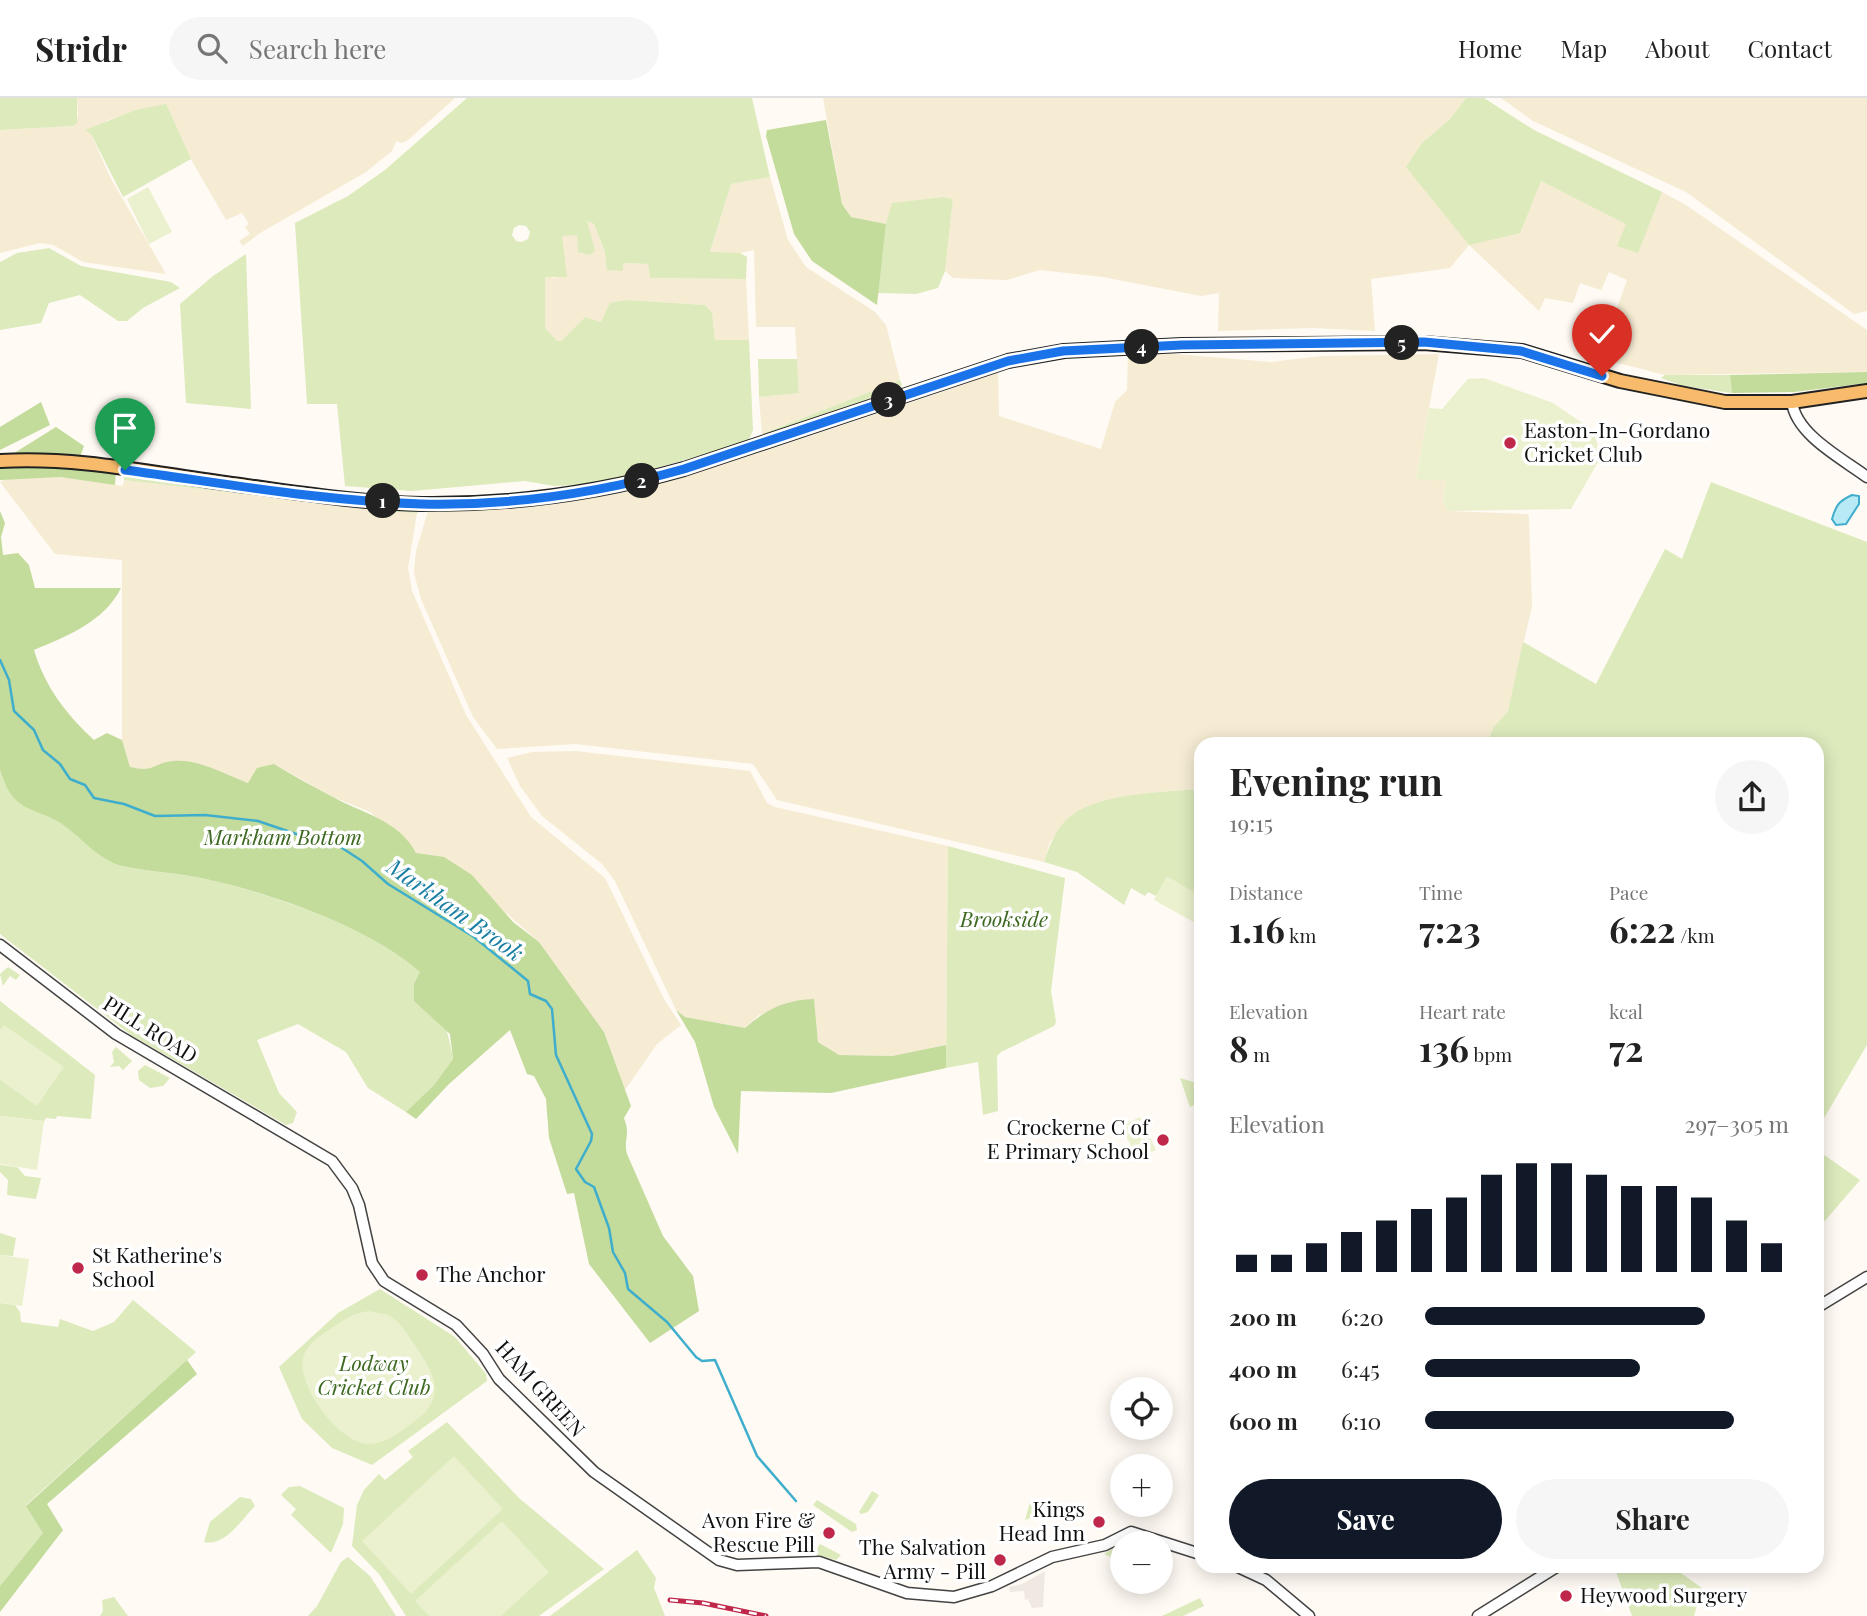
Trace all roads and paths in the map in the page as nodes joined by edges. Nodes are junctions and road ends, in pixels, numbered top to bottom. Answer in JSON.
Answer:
{"nodes":[{"id":1,"x":1867,"y":391,"type":"edge"},
{"id":2,"x":1792,"y":402,"type":"junction"},
{"id":3,"x":0,"y":461,"type":"edge"},
{"id":4,"x":1867,"y":477,"type":"edge"},
{"id":5,"x":0,"y":945,"type":"edge"},
{"id":6,"x":290,"y":1133,"type":"joint"},
{"id":7,"x":1867,"y":1277,"type":"edge"},
{"id":8,"x":1824,"y":1303,"type":"edge"},
{"id":9,"x":1194,"y":1552,"type":"edge"},
{"id":10,"x":1251,"y":1573,"type":"edge"},
{"id":11,"x":1547,"y":1573,"type":"edge"},
{"id":12,"x":1309,"y":1616,"type":"edge"},
{"id":13,"x":1478,"y":1616,"type":"edge"}],
"edges":[{"from":1,"to":2,"type":"main road"},
{"from":2,"to":3,"type":"main road"},
{"from":2,"to":4,"type":"street"},
{"from":5,"to":6,"type":"street","name":"PILL ROAD"},
{"from":6,"to":9,"type":"street","name":"HAM GREEN"},
{"from":7,"to":8,"type":"street"},
{"from":10,"to":12,"type":"street"},
{"from":11,"to":13,"type":"street"}]}
